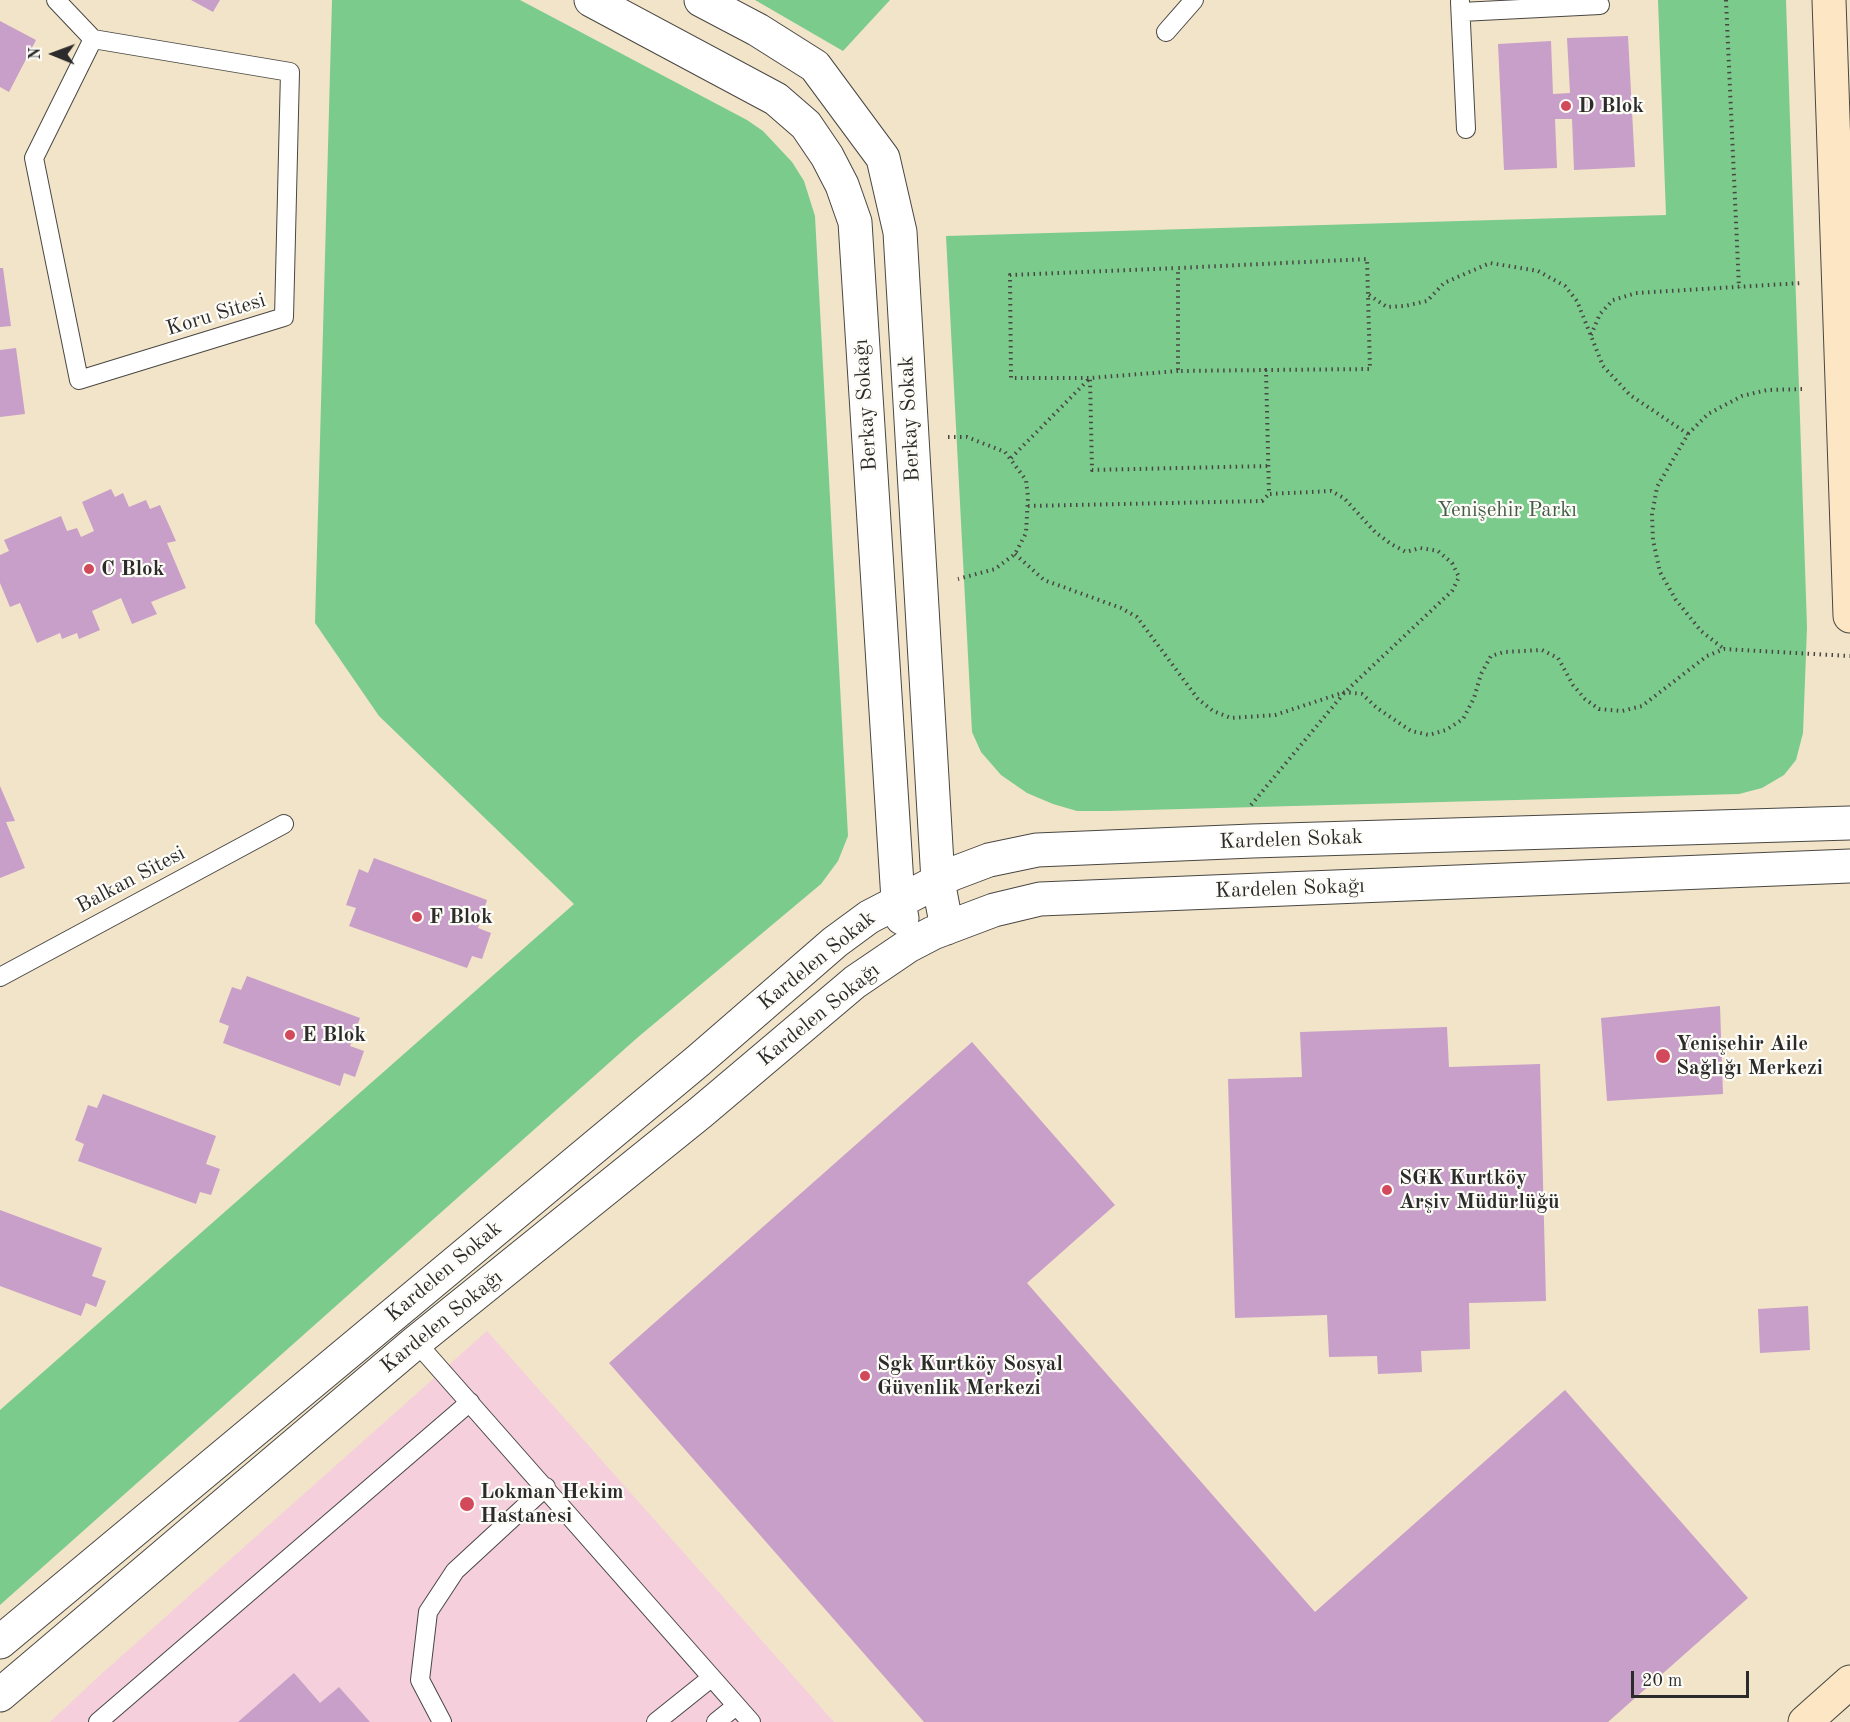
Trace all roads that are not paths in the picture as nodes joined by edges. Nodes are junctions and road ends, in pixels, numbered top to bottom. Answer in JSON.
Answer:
{"nodes":[{"id":1,"x":56,"y":0,"type":"edge"},
{"id":2,"x":591,"y":0,"type":"edge"},
{"id":3,"x":701,"y":0,"type":"edge"},
{"id":4,"x":1194,"y":0,"type":"edge"},
{"id":5,"x":1829,"y":0,"type":"edge"},
{"id":6,"x":1600,"y":5,"type":"dead end"},
{"id":7,"x":1460,"y":6,"type":"edge"},
{"id":8,"x":1166,"y":32,"type":"dead end"},
{"id":9,"x":93,"y":39,"type":"junction"},
{"id":10,"x":1466,"y":129,"type":"dead end"},
{"id":11,"x":1850,"y":616,"type":"edge"},
{"id":12,"x":1850,"y":823,"type":"edge"},
{"id":13,"x":284,"y":824,"type":"dead end"},
{"id":14,"x":1850,"y":866,"type":"edge"},
{"id":15,"x":938,"y":881,"type":"junction"},
{"id":16,"x":898,"y":900,"type":"junction"},
{"id":17,"x":947,"y":928,"type":"junction"},
{"id":18,"x":908,"y":946,"type":"junction"},
{"id":19,"x":0,"y":977,"type":"edge"},
{"id":20,"x":416,"y":1342,"type":"junction"},
{"id":21,"x":470,"y":1401,"type":"junction"},
{"id":22,"x":546,"y":1487,"type":"junction"},
{"id":23,"x":0,"y":1642,"type":"edge"},
{"id":24,"x":711,"y":1678,"type":"junction"},
{"id":25,"x":1850,"y":1682,"type":"edge"},
{"id":26,"x":0,"y":1695,"type":"edge"},
{"id":27,"x":736,"y":1706,"type":"junction"},
{"id":28,"x":99,"y":1722,"type":"edge"},
{"id":29,"x":441,"y":1722,"type":"edge"},
{"id":30,"x":656,"y":1722,"type":"edge"},
{"id":31,"x":716,"y":1722,"type":"edge"},
{"id":32,"x":751,"y":1722,"type":"edge"},
{"id":33,"x":1805,"y":1722,"type":"edge"}],
"edges":[{"from":1,"to":9,"type":"lane"},
{"from":2,"to":16,"type":"street","name":"Berkay Sokağı"},
{"from":3,"to":15,"type":"street","name":"Berkay Sokak"},
{"from":4,"to":8,"type":"lane"},
{"from":5,"to":11,"type":"main road"},
{"from":6,"to":7,"type":"lane"},
{"from":7,"to":10,"type":"lane"},
{"from":9,"to":9,"type":"lane","name":"Koru Sitesi"},
{"from":12,"to":15,"type":"street","name":"Kardelen Sokak"},
{"from":13,"to":19,"type":"lane","name":"Balkan Sitesi"},
{"from":14,"to":17,"type":"street","name":"Kardelen Sokağı"},
{"from":15,"to":16,"type":"street","name":"Kardelen Sokak"},
{"from":15,"to":17,"type":"street","name":"Berkay Sokak"},
{"from":16,"to":18,"type":"street","name":"Berkay Sokağı"},
{"from":16,"to":23,"type":"street","name":"Kardelen Sokak"},
{"from":17,"to":18,"type":"street","name":"Kardelen Sokağı"},
{"from":18,"to":20,"type":"street","name":"Kardelen Sokağı"},
{"from":20,"to":21,"type":"lane"},
{"from":20,"to":26,"type":"street","name":"Kardelen Sokağı"},
{"from":21,"to":22,"type":"lane"},
{"from":21,"to":28,"type":"lane"},
{"from":22,"to":24,"type":"lane"},
{"from":22,"to":29,"type":"lane"},
{"from":24,"to":27,"type":"lane"},
{"from":24,"to":30,"type":"lane"},
{"from":25,"to":33,"type":"main road"},
{"from":27,"to":31,"type":"lane"},
{"from":27,"to":32,"type":"lane"}]}
